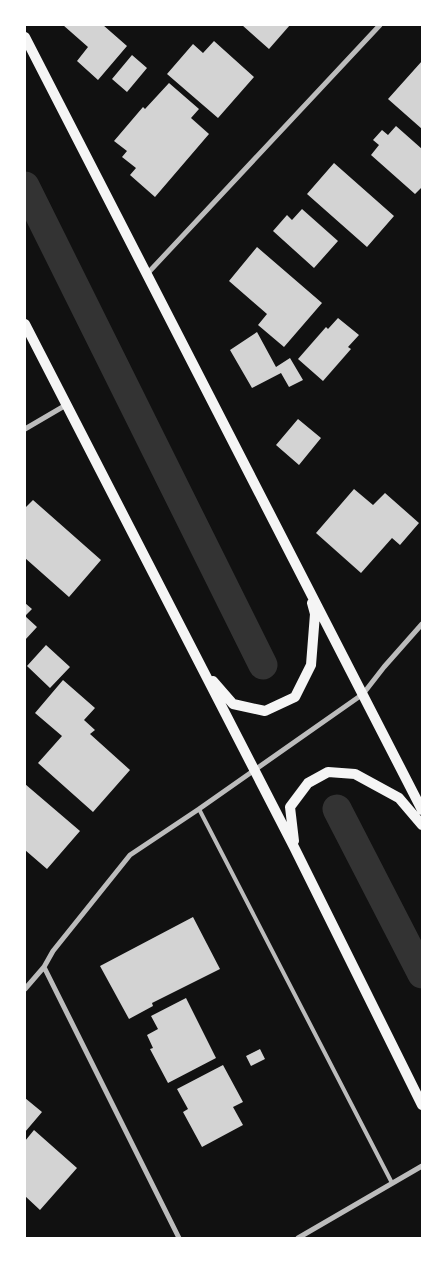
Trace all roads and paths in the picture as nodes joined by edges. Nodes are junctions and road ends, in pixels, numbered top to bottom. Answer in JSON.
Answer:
{"nodes":[{"id":1,"x":380,"y":25,"type":"edge"},
{"id":2,"x":25,"y":37,"type":"edge"},
{"id":3,"x":147,"y":274,"type":"junction"},
{"id":4,"x":25,"y":324,"type":"edge"},
{"id":5,"x":66,"y":405,"type":"junction"},
{"id":6,"x":25,"y":430,"type":"edge"},
{"id":7,"x":307,"y":586,"type":"junction"},
{"id":8,"x":422,"y":624,"type":"edge"},
{"id":9,"x":201,"y":666,"type":"junction"},
{"id":10,"x":363,"y":694,"type":"junction"},
{"id":11,"x":255,"y":770,"type":"junction"},
{"id":12,"x":199,"y":809,"type":"junction"},
{"id":13,"x":422,"y":810,"type":"edge"},
{"id":14,"x":422,"y":825,"type":"edge"},
{"id":15,"x":294,"y":847,"type":"junction"},
{"id":16,"x":44,"y":968,"type":"junction"},
{"id":17,"x":25,"y":989,"type":"edge"},
{"id":18,"x":422,"y":1105,"type":"edge"},
{"id":19,"x":422,"y":1166,"type":"edge"},
{"id":20,"x":392,"y":1183,"type":"junction"},
{"id":21,"x":179,"y":1238,"type":"edge"},
{"id":22,"x":298,"y":1238,"type":"edge"}],
"edges":[{"from":1,"to":3,"type":"street"},
{"from":2,"to":3,"type":"main road"},
{"from":3,"to":7,"type":"main road"},
{"from":4,"to":5,"type":"main road"},
{"from":5,"to":6,"type":"street"},
{"from":5,"to":9,"type":"main road"},
{"from":7,"to":9,"type":"main road"},
{"from":7,"to":10,"type":"main road"},
{"from":8,"to":10,"type":"street"},
{"from":9,"to":11,"type":"main road"},
{"from":10,"to":11,"type":"street"},
{"from":10,"to":13,"type":"main road"},
{"from":11,"to":12,"type":"street"},
{"from":11,"to":15,"type":"main road"},
{"from":12,"to":16,"type":"street"},
{"from":12,"to":20,"type":"lane"},
{"from":14,"to":15,"type":"main road"},
{"from":15,"to":18,"type":"main road"},
{"from":16,"to":17,"type":"street"},
{"from":16,"to":21,"type":"street"},
{"from":19,"to":20,"type":"street"},
{"from":20,"to":22,"type":"street"}]}
